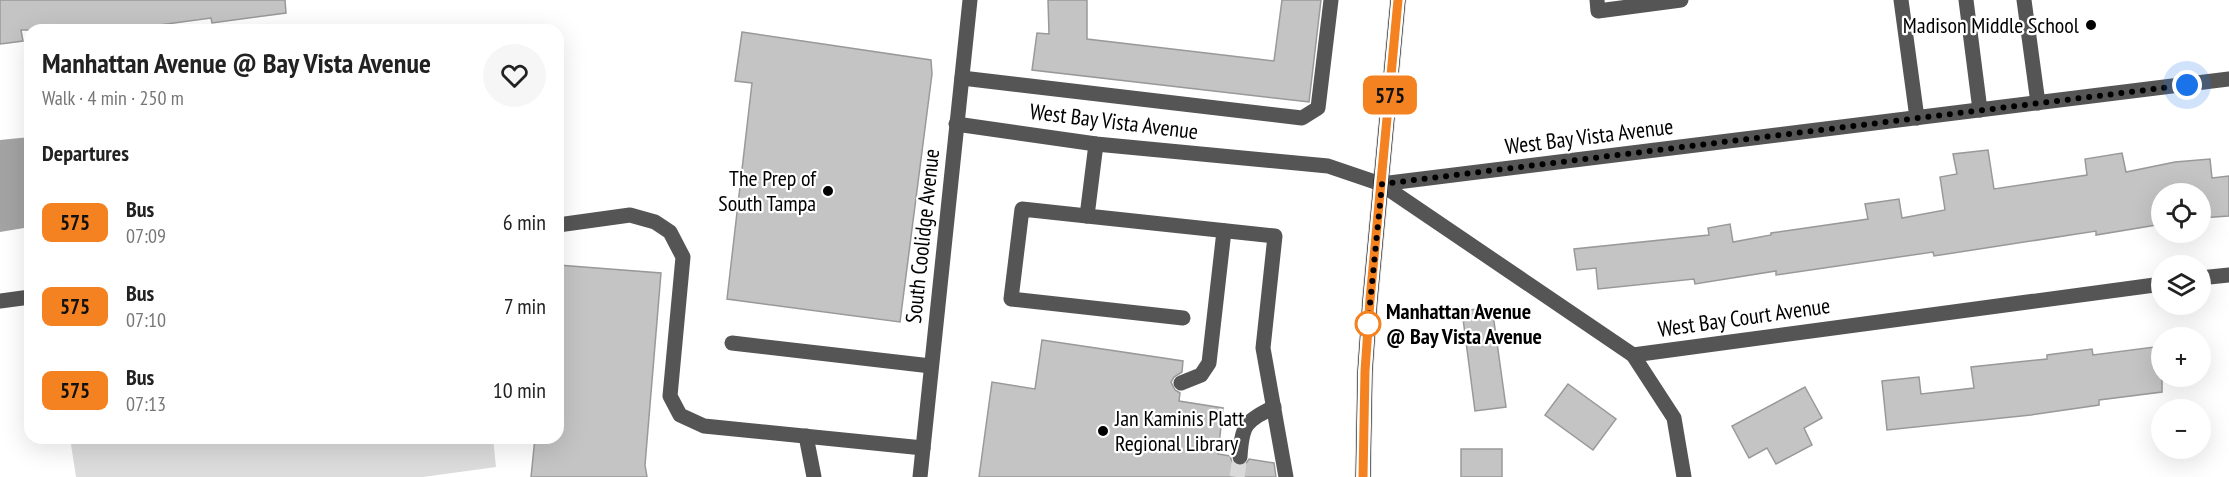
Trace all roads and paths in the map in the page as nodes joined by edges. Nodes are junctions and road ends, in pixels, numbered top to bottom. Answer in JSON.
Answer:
{"nodes":[{"id":1,"x":970,"y":0,"type":"edge"},
{"id":2,"x":1331,"y":0,"type":"edge"},
{"id":3,"x":1398,"y":0,"type":"edge"},
{"id":4,"x":1681,"y":0,"type":"edge"},
{"id":5,"x":1901,"y":0,"type":"edge"},
{"id":6,"x":1966,"y":0,"type":"edge"},
{"id":7,"x":2024,"y":0,"type":"edge"},
{"id":8,"x":1598,"y":5,"type":"edge"},
{"id":9,"x":962,"y":78,"type":"junction"},
{"id":10,"x":2229,"y":79,"type":"edge"},
{"id":11,"x":2038,"y":103,"type":"junction"},
{"id":12,"x":1980,"y":110,"type":"junction"},
{"id":13,"x":1917,"y":118,"type":"junction"},
{"id":14,"x":956,"y":124,"type":"junction"},
{"id":15,"x":1096,"y":144,"type":"junction"},
{"id":16,"x":1382,"y":184,"type":"junction"},
{"id":17,"x":1087,"y":216,"type":"junction"},
{"id":18,"x":564,"y":224,"type":"edge"},
{"id":19,"x":1224,"y":231,"type":"junction"},
{"id":20,"x":2229,"y":274,"type":"edge"},
{"id":21,"x":2211,"y":276,"type":"edge"},
{"id":22,"x":2151,"y":285,"type":"edge"},
{"id":23,"x":24,"y":298,"type":"edge"},
{"id":24,"x":0,"y":301,"type":"edge"},
{"id":25,"x":1183,"y":318,"type":"dead end"},
{"id":26,"x":732,"y":343,"type":"dead end"},
{"id":27,"x":1633,"y":355,"type":"junction"},
{"id":28,"x":931,"y":366,"type":"junction"},
{"id":29,"x":1181,"y":383,"type":"dead end"},
{"id":30,"x":1274,"y":407,"type":"junction"},
{"id":31,"x":807,"y":436,"type":"junction"},
{"id":32,"x":923,"y":448,"type":"junction"},
{"id":33,"x":1240,"y":457,"type":"tunnel mouth"},
{"id":34,"x":814,"y":477,"type":"edge"},
{"id":35,"x":920,"y":477,"type":"edge"},
{"id":36,"x":1286,"y":477,"type":"edge"},
{"id":37,"x":1362,"y":477,"type":"edge"},
{"id":38,"x":1684,"y":477,"type":"edge"}],
"edges":[{"from":1,"to":9,"type":"street","name":"South Coolidge Avenue"},
{"from":2,"to":9,"type":"street"},
{"from":3,"to":16,"type":"main road"},
{"from":4,"to":8,"type":"street"},
{"from":5,"to":13,"type":"street"},
{"from":6,"to":12,"type":"street"},
{"from":7,"to":11,"type":"street"},
{"from":9,"to":14,"type":"street","name":"South Coolidge Avenue"},
{"from":10,"to":11,"type":"street","name":"West Bay Vista Avenue"},
{"from":11,"to":12,"type":"street","name":"West Bay Vista Avenue"},
{"from":12,"to":13,"type":"street","name":"West Bay Vista Avenue"},
{"from":13,"to":16,"type":"street","name":"West Bay Vista Avenue"},
{"from":14,"to":15,"type":"street","name":"West Bay Vista Avenue"},
{"from":14,"to":28,"type":"street","name":"South Coolidge Avenue"},
{"from":15,"to":16,"type":"street","name":"West Bay Vista Avenue"},
{"from":15,"to":17,"type":"street"},
{"from":16,"to":27,"type":"street","name":"West Bay Court Avenue"},
{"from":16,"to":37,"type":"main road"},
{"from":17,"to":19,"type":"street"},
{"from":17,"to":25,"type":"street"},
{"from":18,"to":31,"type":"street"},
{"from":19,"to":29,"type":"street"},
{"from":19,"to":30,"type":"street"},
{"from":20,"to":21,"type":"street"},
{"from":22,"to":27,"type":"street","name":"West Bay Court Avenue"},
{"from":23,"to":24,"type":"street"},
{"from":26,"to":28,"type":"street"},
{"from":27,"to":38,"type":"street"},
{"from":28,"to":32,"type":"street","name":"South Coolidge Avenue"},
{"from":30,"to":33,"type":"street"},
{"from":30,"to":36,"type":"street"},
{"from":31,"to":32,"type":"street"},
{"from":31,"to":34,"type":"street"},
{"from":32,"to":35,"type":"street","name":"South Coolidge Avenue"}]}
